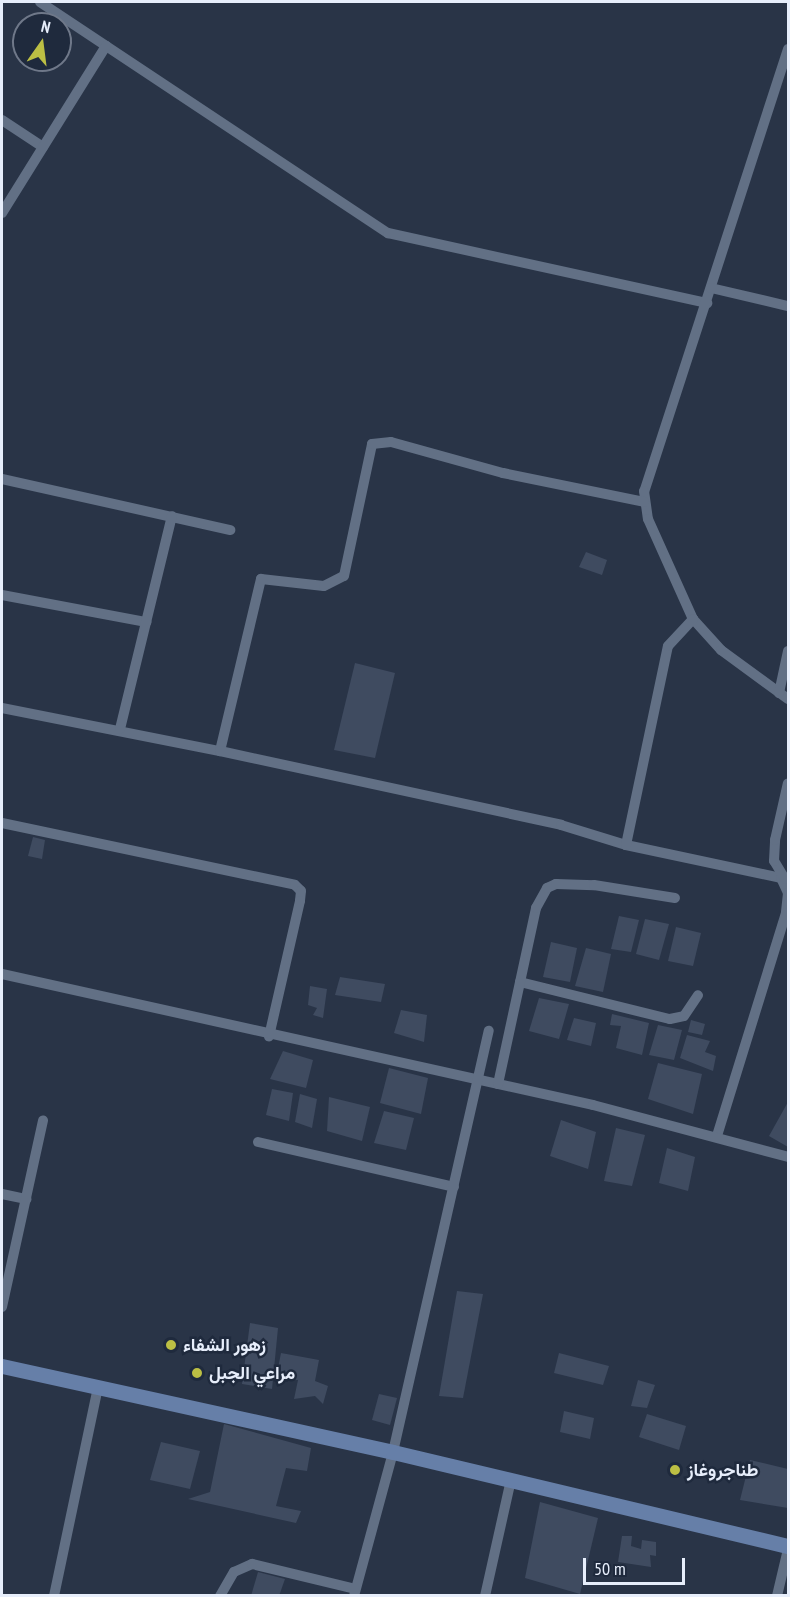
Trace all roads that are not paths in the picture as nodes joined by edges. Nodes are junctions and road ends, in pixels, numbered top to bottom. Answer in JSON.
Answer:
{"nodes":[{"id":1,"x":40,"y":2,"type":"edge"},
{"id":2,"x":106,"y":46,"type":"junction"},
{"id":3,"x":789,"y":49,"type":"edge"},
{"id":4,"x":2,"y":120,"type":"edge"},
{"id":5,"x":43,"y":147,"type":"junction"},
{"id":6,"x":2,"y":213,"type":"edge"},
{"id":7,"x":711,"y":288,"type":"junction"},
{"id":8,"x":707,"y":303,"type":"junction"},
{"id":9,"x":789,"y":306,"type":"edge"},
{"id":10,"x":2,"y":479,"type":"edge"},
{"id":11,"x":644,"y":502,"type":"junction"},
{"id":12,"x":172,"y":516,"type":"junction"},
{"id":13,"x":230,"y":530,"type":"dead end"},
{"id":14,"x":2,"y":595,"type":"edge"},
{"id":15,"x":693,"y":619,"type":"junction"},
{"id":16,"x":146,"y":622,"type":"junction"},
{"id":17,"x":789,"y":651,"type":"edge"},
{"id":18,"x":779,"y":693,"type":"junction"},
{"id":19,"x":789,"y":699,"type":"edge"},
{"id":20,"x":2,"y":708,"type":"edge"},
{"id":21,"x":120,"y":729,"type":"junction"},
{"id":22,"x":220,"y":751,"type":"junction"},
{"id":23,"x":789,"y":783,"type":"edge"},
{"id":24,"x":2,"y":823,"type":"edge"},
{"id":25,"x":626,"y":845,"type":"junction"},
{"id":26,"x":785,"y":879,"type":"edge"},
{"id":27,"x":675,"y":898,"type":"dead end"},
{"id":28,"x":2,"y":974,"type":"edge"},
{"id":29,"x":520,"y":982,"type":"junction"},
{"id":30,"x":698,"y":995,"type":"dead end"},
{"id":31,"x":489,"y":1031,"type":"dead end"},
{"id":32,"x":269,"y":1036,"type":"junction"},
{"id":33,"x":479,"y":1079,"type":"junction"},
{"id":34,"x":498,"y":1084,"type":"junction"},
{"id":35,"x":43,"y":1120,"type":"dead end"},
{"id":36,"x":717,"y":1136,"type":"junction"},
{"id":37,"x":258,"y":1143,"type":"dead end"},
{"id":38,"x":789,"y":1157,"type":"edge"},
{"id":39,"x":454,"y":1187,"type":"junction"},
{"id":40,"x":2,"y":1194,"type":"edge"},
{"id":41,"x":26,"y":1199,"type":"junction"},
{"id":42,"x":2,"y":1307,"type":"edge"},
{"id":43,"x":2,"y":1366,"type":"edge"},
{"id":44,"x":98,"y":1388,"type":"junction"},
{"id":45,"x":393,"y":1452,"type":"junction"},
{"id":46,"x":511,"y":1480,"type":"junction"},
{"id":47,"x":789,"y":1547,"type":"edge"},
{"id":48,"x":354,"y":1592,"type":"edge"},
{"id":49,"x":54,"y":1596,"type":"edge"},
{"id":50,"x":220,"y":1596,"type":"edge"},
{"id":51,"x":485,"y":1596,"type":"edge"},
{"id":52,"x":777,"y":1596,"type":"edge"}],
"edges":[{"from":1,"to":2,"type":"street"},
{"from":2,"to":5,"type":"street"},
{"from":2,"to":8,"type":"street"},
{"from":3,"to":7,"type":"street"},
{"from":4,"to":5,"type":"street"},
{"from":5,"to":6,"type":"street"},
{"from":7,"to":8,"type":"street"},
{"from":7,"to":9,"type":"street"},
{"from":8,"to":11,"type":"street"},
{"from":10,"to":12,"type":"street"},
{"from":11,"to":15,"type":"street"},
{"from":11,"to":22,"type":"street"},
{"from":12,"to":13,"type":"street"},
{"from":12,"to":16,"type":"street"},
{"from":14,"to":16,"type":"street"},
{"from":15,"to":18,"type":"street"},
{"from":15,"to":25,"type":"street"},
{"from":16,"to":21,"type":"street"},
{"from":17,"to":18,"type":"street"},
{"from":18,"to":19,"type":"street"},
{"from":20,"to":21,"type":"street"},
{"from":21,"to":22,"type":"street"},
{"from":22,"to":25,"type":"street"},
{"from":23,"to":26,"type":"street"},
{"from":24,"to":32,"type":"street"},
{"from":25,"to":26,"type":"street"},
{"from":26,"to":36,"type":"street"},
{"from":27,"to":29,"type":"street"},
{"from":28,"to":32,"type":"street"},
{"from":29,"to":30,"type":"street"},
{"from":29,"to":34,"type":"street"},
{"from":31,"to":33,"type":"street"},
{"from":32,"to":33,"type":"street"},
{"from":33,"to":34,"type":"street"},
{"from":33,"to":39,"type":"street"},
{"from":34,"to":36,"type":"street"},
{"from":35,"to":41,"type":"street"},
{"from":36,"to":38,"type":"street"},
{"from":37,"to":39,"type":"street"},
{"from":39,"to":45,"type":"street"},
{"from":40,"to":41,"type":"street"},
{"from":41,"to":42,"type":"street"},
{"from":43,"to":44,"type":"street"},
{"from":44,"to":45,"type":"street"},
{"from":44,"to":49,"type":"street"},
{"from":45,"to":46,"type":"street"},
{"from":45,"to":48,"type":"street"},
{"from":46,"to":47,"type":"street"},
{"from":46,"to":51,"type":"street"},
{"from":47,"to":52,"type":"street"},
{"from":48,"to":50,"type":"street"}]}
